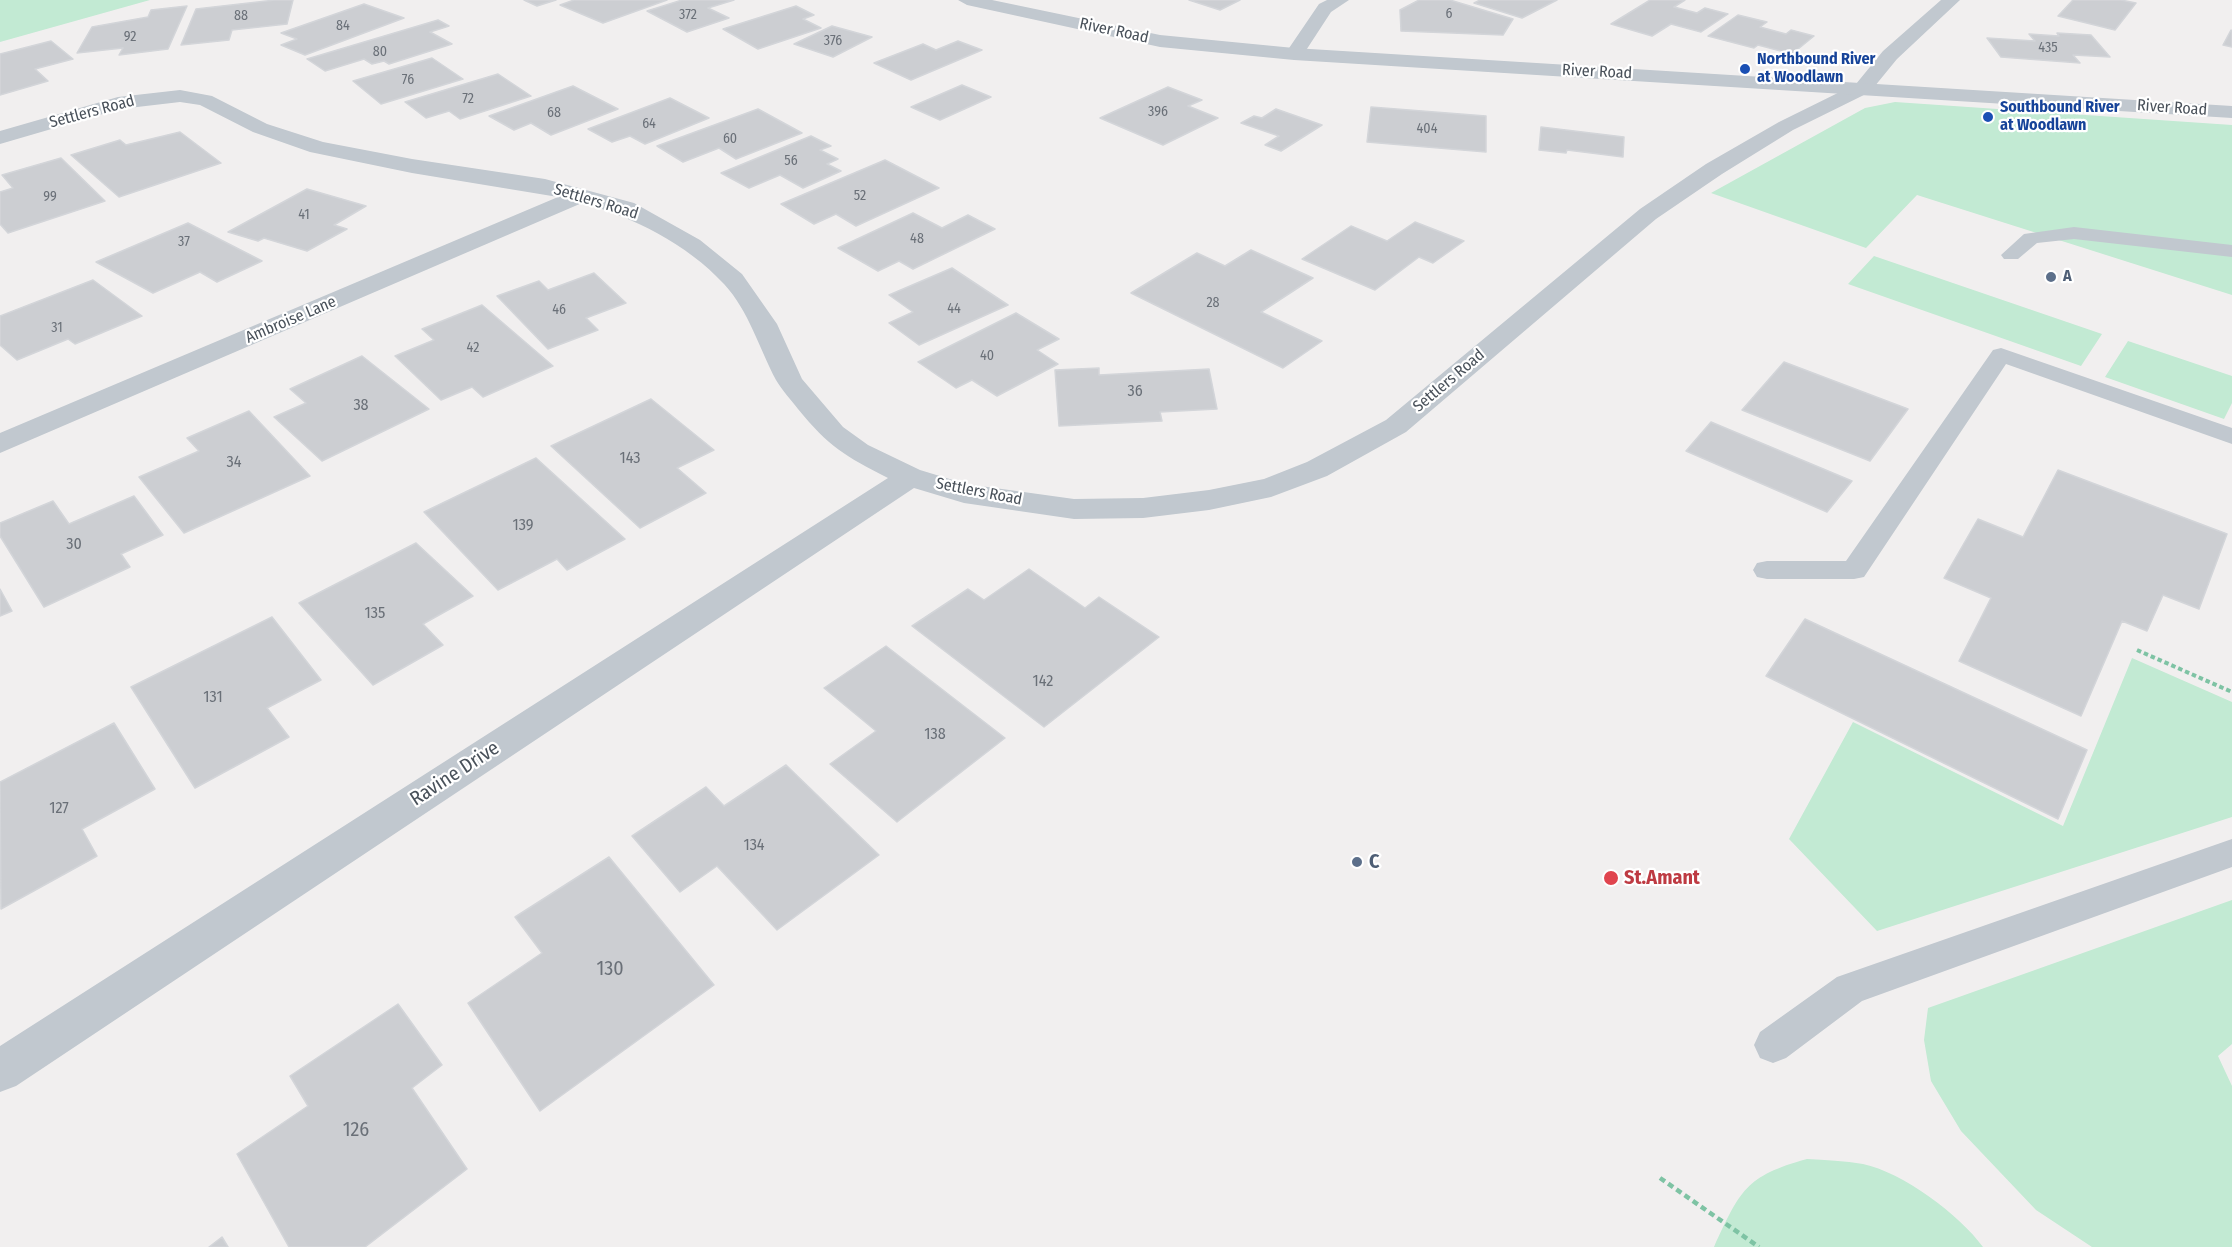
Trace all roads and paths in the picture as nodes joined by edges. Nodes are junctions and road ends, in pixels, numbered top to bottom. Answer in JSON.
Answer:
{"nodes":[{"id":1,"x":967,"y":0,"type":"edge"},
{"id":2,"x":1340,"y":0,"type":"edge"},
{"id":3,"x":1951,"y":0,"type":"edge"},
{"id":4,"x":1294,"y":54,"type":"junction"},
{"id":5,"x":1863,"y":88,"type":"junction"},
{"id":6,"x":2232,"y":112,"type":"edge"},
{"id":7,"x":0,"y":138,"type":"edge"},
{"id":8,"x":581,"y":195,"type":"junction"},
{"id":9,"x":2232,"y":251,"type":"edge"},
{"id":10,"x":2011,"y":255,"type":"dead end"},
{"id":11,"x":2232,"y":436,"type":"edge"},
{"id":12,"x":0,"y":444,"type":"edge"},
{"id":13,"x":910,"y":477,"type":"junction"},
{"id":14,"x":1767,"y":570,"type":"dead end"},
{"id":15,"x":2138,"y":650,"type":"dead end"},
{"id":16,"x":2232,"y":692,"type":"edge"},
{"id":17,"x":2232,"y":853,"type":"edge"},
{"id":18,"x":1773,"y":1045,"type":"dead end"},
{"id":19,"x":0,"y":1071,"type":"edge"},
{"id":20,"x":1659,"y":1178,"type":"dead end"},
{"id":21,"x":1759,"y":1247,"type":"edge"}],
"edges":[{"from":1,"to":4,"type":"street","name":"River Road"},
{"from":2,"to":4,"type":"street"},
{"from":3,"to":5,"type":"street"},
{"from":4,"to":5,"type":"street","name":"River Road"},
{"from":5,"to":6,"type":"street","name":"River Road"},
{"from":5,"to":13,"type":"street","name":"Settlers Road"},
{"from":7,"to":8,"type":"street","name":"Settlers Road"},
{"from":8,"to":12,"type":"street","name":"Ambroise Lane"},
{"from":8,"to":13,"type":"street","name":"Settlers Road"},
{"from":9,"to":10,"type":"lane"},
{"from":11,"to":14,"type":"lane"},
{"from":13,"to":19,"type":"street","name":"Ravine Drive"},
{"from":15,"to":16,"type":"path"},
{"from":17,"to":18,"type":"lane"},
{"from":20,"to":21,"type":"path"}]}
